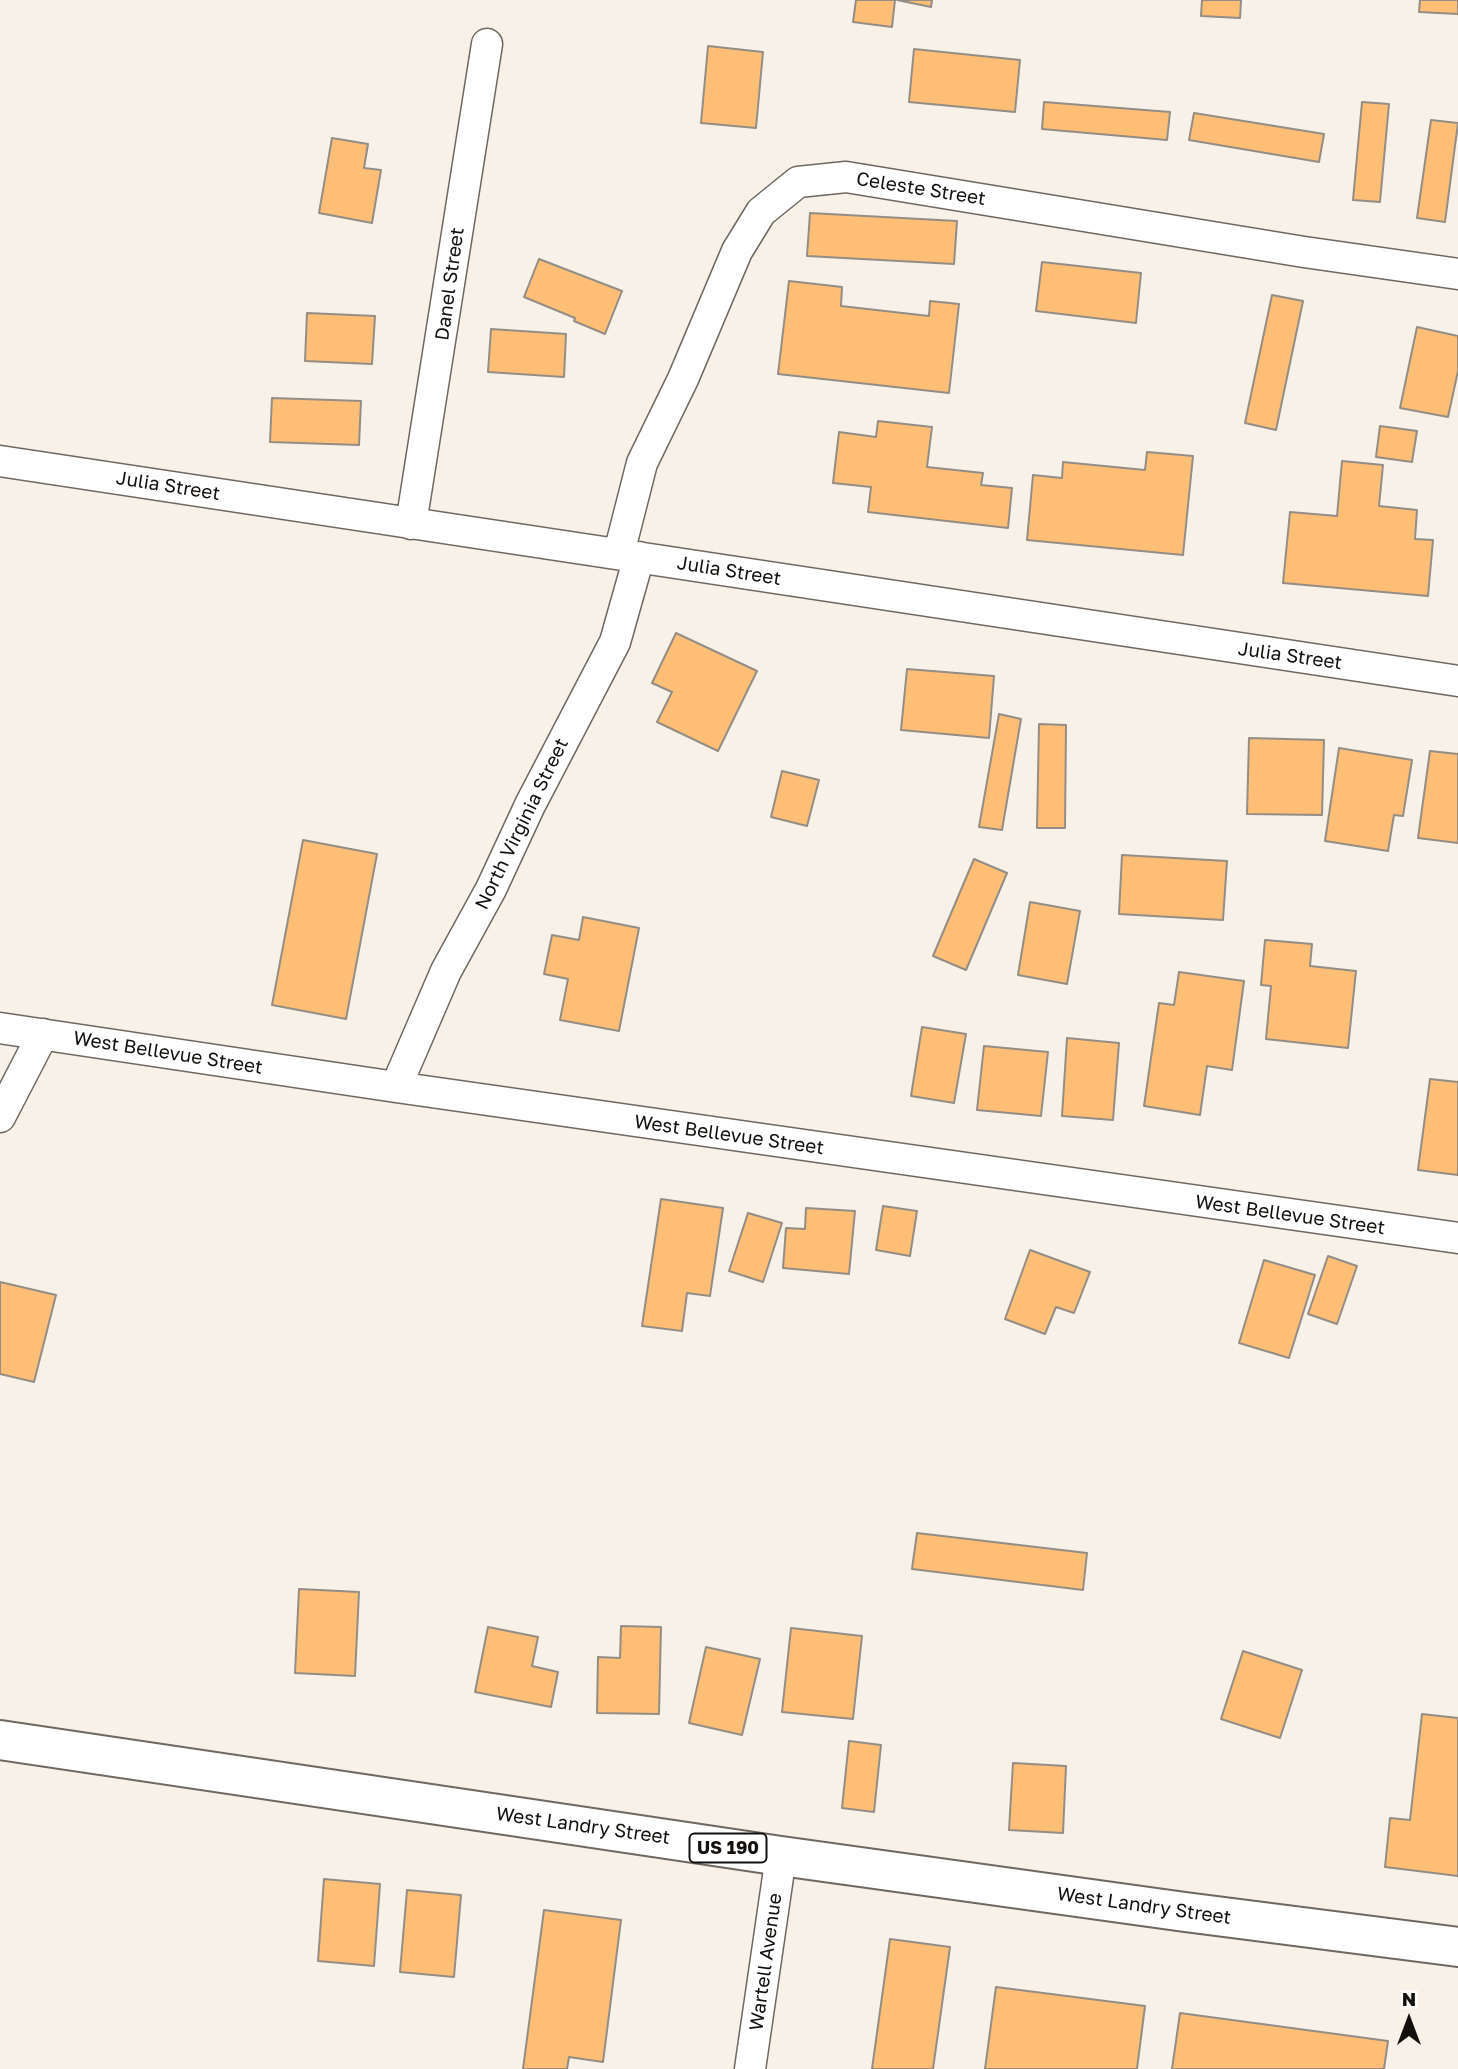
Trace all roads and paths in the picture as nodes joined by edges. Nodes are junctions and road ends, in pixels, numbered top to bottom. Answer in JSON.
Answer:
{"nodes":[{"id":1,"x":487,"y":44,"type":"dead end"},
{"id":2,"x":1458,"y":274,"type":"edge"},
{"id":3,"x":0,"y":461,"type":"edge"},
{"id":4,"x":411,"y":524,"type":"junction"},
{"id":5,"x":629,"y":555,"type":"junction"},
{"id":6,"x":1458,"y":681,"type":"edge"},
{"id":7,"x":0,"y":1028,"type":"edge"},
{"id":8,"x":43,"y":1034,"type":"junction"},
{"id":9,"x":396,"y":1087,"type":"junction"},
{"id":10,"x":0,"y":1117,"type":"edge"},
{"id":11,"x":1458,"y":1238,"type":"edge"},
{"id":12,"x":0,"y":1741,"type":"edge"},
{"id":13,"x":781,"y":1856,"type":"junction"},
{"id":14,"x":1458,"y":1947,"type":"edge"},
{"id":15,"x":750,"y":2069,"type":"edge"}],
"edges":[{"from":1,"to":4,"type":"street","name":"Danel Street"},
{"from":2,"to":5,"type":"street","name":"Celeste Street"},
{"from":3,"to":4,"type":"street","name":"Julia Street"},
{"from":4,"to":5,"type":"street","name":"Julia Street"},
{"from":5,"to":6,"type":"street","name":"Julia Street"},
{"from":5,"to":9,"type":"street","name":"North Virginia Street"},
{"from":7,"to":8,"type":"street","name":"West Bellevue Street"},
{"from":8,"to":9,"type":"street","name":"West Bellevue Street"},
{"from":8,"to":10,"type":"street"},
{"from":9,"to":11,"type":"street","name":"West Bellevue Street"},
{"from":12,"to":13,"type":"highway","name":"West Landry Street","number":"US 190"},
{"from":13,"to":14,"type":"highway","name":"West Landry Street","number":"US 190"},
{"from":13,"to":15,"type":"street","name":"Wartell Avenue"}]}
